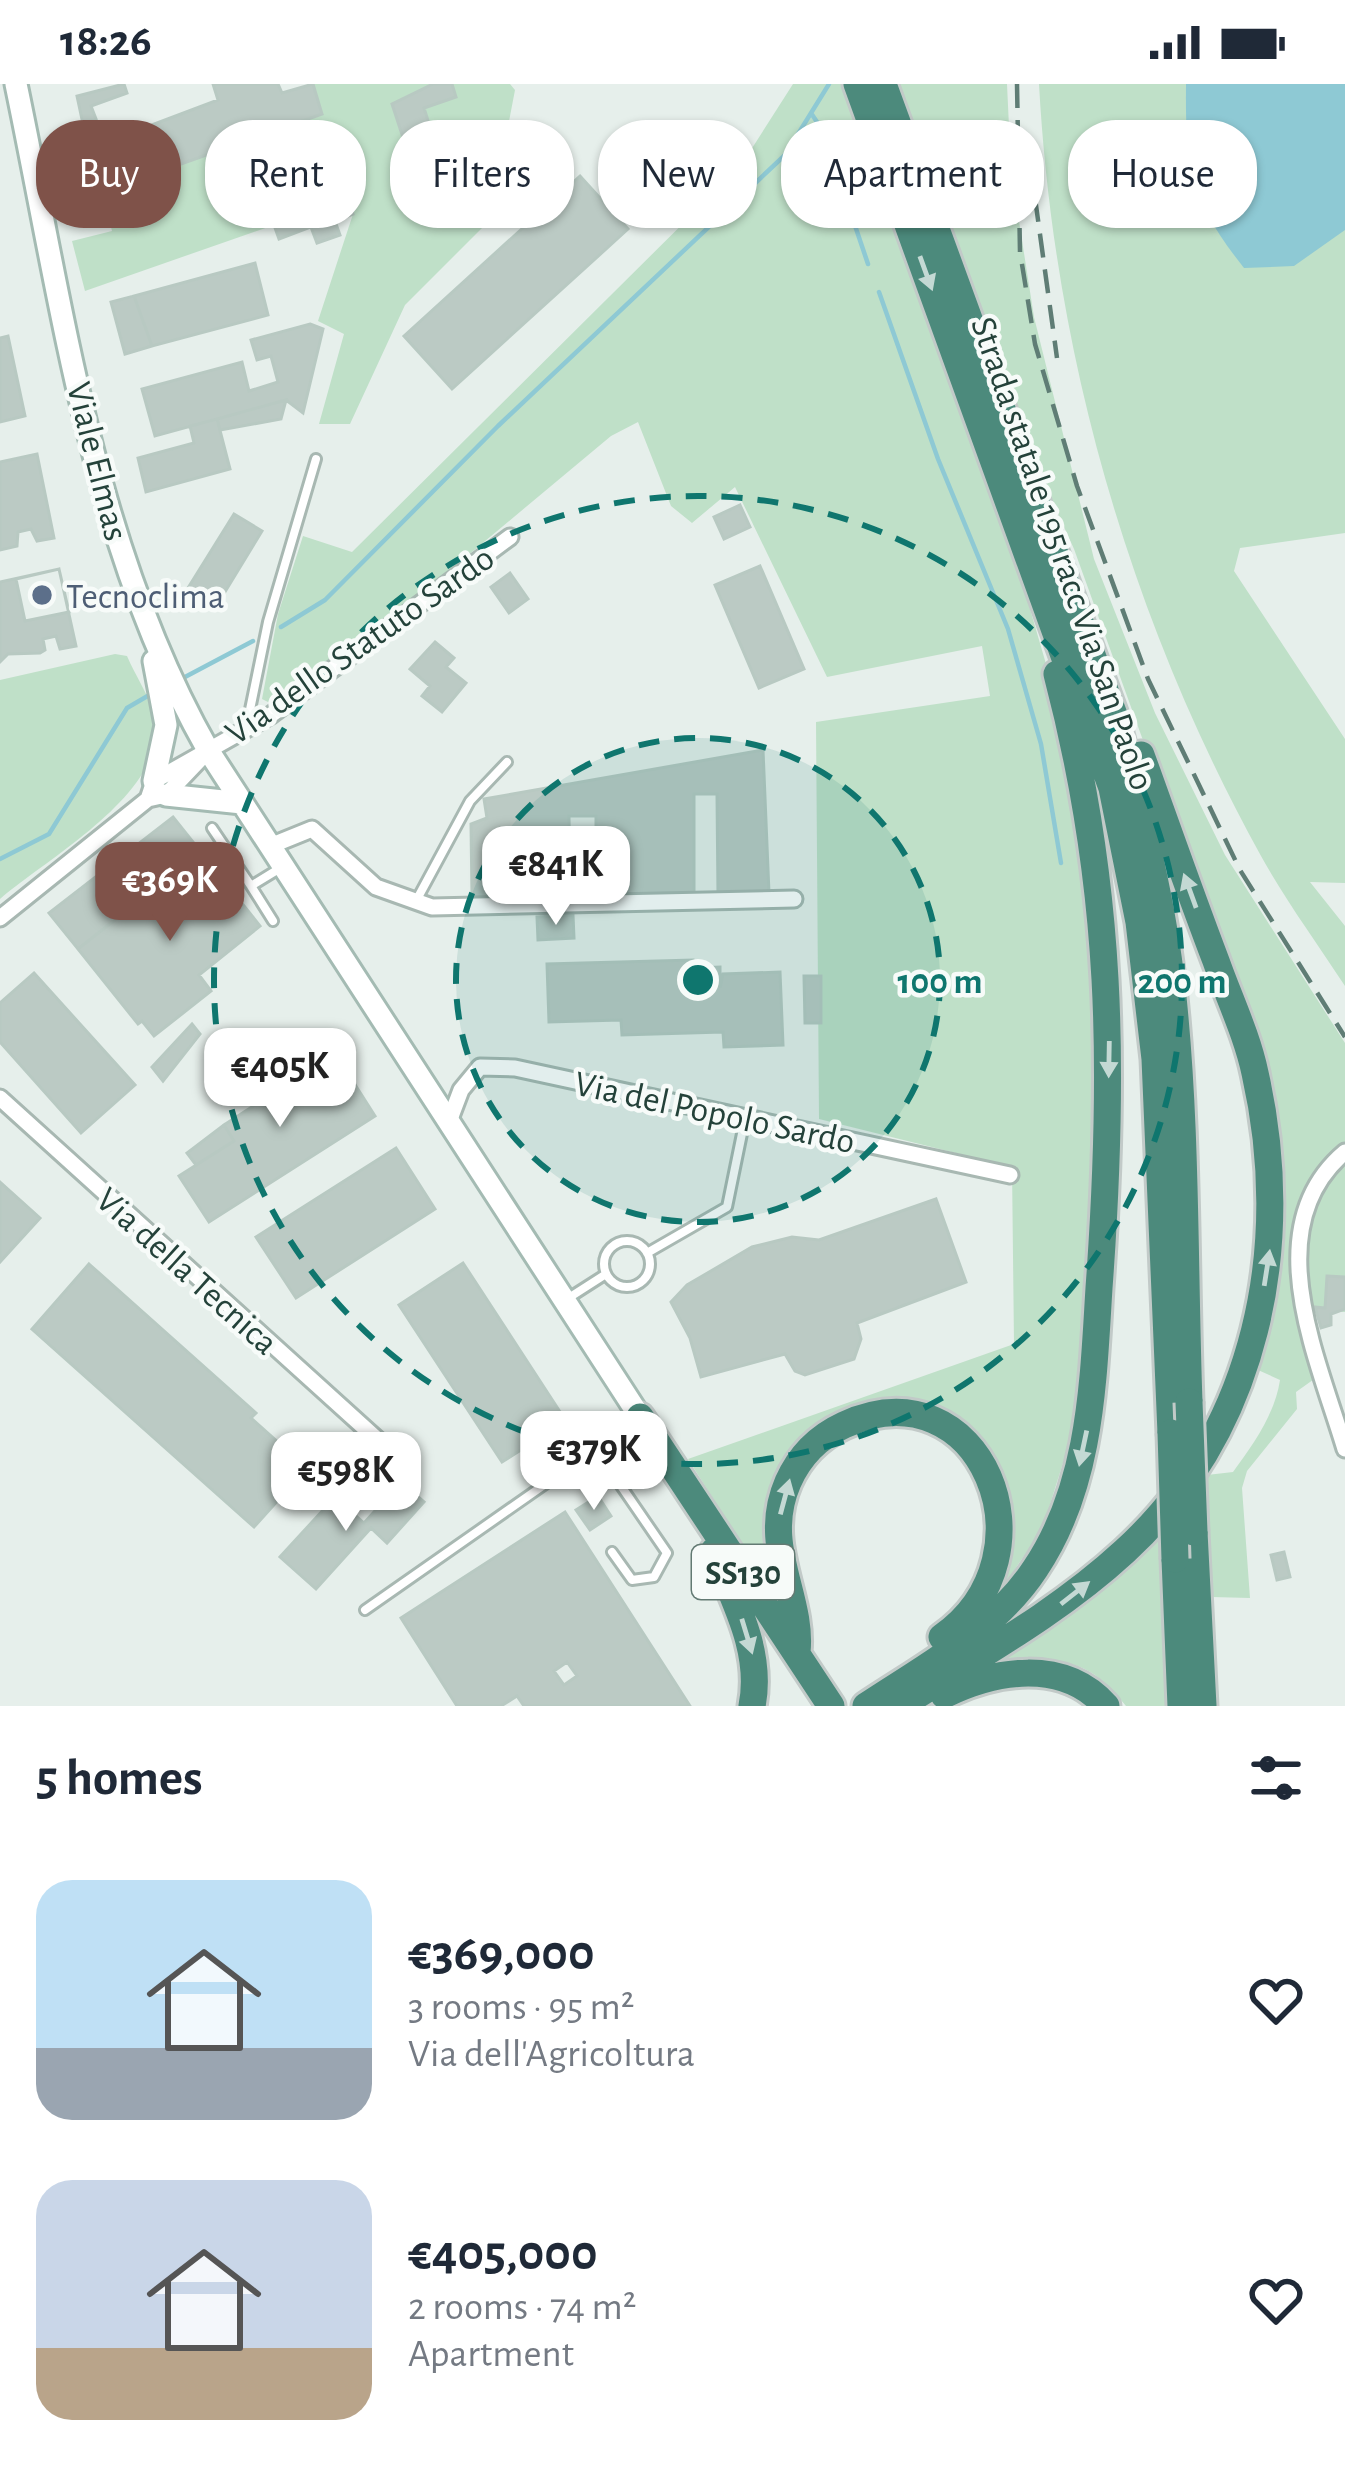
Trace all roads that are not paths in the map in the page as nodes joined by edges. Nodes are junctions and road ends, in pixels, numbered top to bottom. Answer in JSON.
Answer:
{"nodes":[{"id":1,"x":16,"y":84,"type":"edge"},
{"id":2,"x":857,"y":84,"type":"edge"},
{"id":3,"x":883,"y":84,"type":"edge"},
{"id":4,"x":996,"y":427,"type":"junction"},
{"id":5,"x":316,"y":459,"type":"dead end"},
{"id":6,"x":510,"y":537,"type":"dead end"},
{"id":7,"x":1049,"y":605,"type":"junction"},
{"id":8,"x":150,"y":637,"type":"junction"},
{"id":9,"x":1114,"y":718,"type":"junction"},
{"id":10,"x":246,"y":730,"type":"junction"},
{"id":11,"x":208,"y":751,"type":"junction"},
{"id":12,"x":507,"y":762,"type":"dead end"},
{"id":13,"x":156,"y":792,"type":"junction"},
{"id":14,"x":242,"y":803,"type":"junction"},
{"id":15,"x":212,"y":829,"type":"dead end"},
{"id":16,"x":270,"y":846,"type":"junction"},
{"id":17,"x":284,"y":866,"type":"junction"},
{"id":18,"x":250,"y":886,"type":"junction"},
{"id":19,"x":794,"y":899,"type":"dead end"},
{"id":20,"x":415,"y":902,"type":"junction"},
{"id":21,"x":0,"y":918,"type":"edge"},
{"id":22,"x":273,"y":921,"type":"dead end"},
{"id":23,"x":0,"y":1098,"type":"edge"},
{"id":24,"x":745,"y":1118,"type":"junction"},
{"id":25,"x":450,"y":1119,"type":"junction"},
{"id":26,"x":1345,"y":1152,"type":"edge"},
{"id":27,"x":1010,"y":1175,"type":"dead end"},
{"id":28,"x":647,"y":1253,"type":"junction"},
{"id":29,"x":606,"y":1274,"type":"junction"},
{"id":30,"x":566,"y":1300,"type":"junction"},
{"id":31,"x":640,"y":1418,"type":"junction"},
{"id":32,"x":379,"y":1441,"type":"dead end"},
{"id":33,"x":596,"y":1448,"type":"junction"},
{"id":34,"x":1345,"y":1448,"type":"edge"},
{"id":35,"x":689,"y":1492,"type":"junction"},
{"id":36,"x":612,"y":1552,"type":"dead end"},
{"id":37,"x":365,"y":1610,"type":"dead end"},
{"id":38,"x":971,"y":1649,"type":"junction"},
{"id":39,"x":796,"y":1652,"type":"junction"},
{"id":40,"x":752,"y":1706,"type":"edge"},
{"id":41,"x":831,"y":1706,"type":"edge"},
{"id":42,"x":865,"y":1706,"type":"edge"},
{"id":43,"x":902,"y":1706,"type":"edge"},
{"id":44,"x":925,"y":1706,"type":"edge"},
{"id":45,"x":1106,"y":1706,"type":"edge"},
{"id":46,"x":1181,"y":1706,"type":"edge"},
{"id":47,"x":1203,"y":1706,"type":"edge"}],
"edges":[{"from":1,"to":8,"type":"main road","name":"Viale Elmas"},
{"from":2,"to":4,"type":"highway","name":"Strada statale 195 racc Via San Paolo","one_way":true},
{"from":3,"to":4,"type":"highway","name":"Strada statale 195 racc Via San Paolo"},
{"from":4,"to":7,"type":"highway","name":"Strada statale 195 racc Via San Paolo"},
{"from":4,"to":9,"type":"highway","name":"Strada statale 195 racc Via San Paolo"},
{"from":5,"to":10,"type":"lane"},
{"from":6,"to":10,"type":"street","name":"Via dello Statuto Sardo"},
{"from":7,"to":38,"type":"highway","one_way":true},
{"from":7,"to":46,"type":"highway","name":"Strada statale 195 racc Via San Paolo","bridge":true},
{"from":8,"to":11,"type":"main road","name":"Viale Elmas"},
{"from":8,"to":13,"type":"main road"},
{"from":38,"to":9,"type":"highway","one_way":true},
{"from":9,"to":47,"type":"highway","name":"Strada statale 195 racc Via San Paolo","bridge":true},
{"from":10,"to":11,"type":"street","name":"Via dello Statuto Sardo"},
{"from":11,"to":13,"type":"street","name":"Via dello Statuto Sardo"},
{"from":11,"to":14,"type":"main road","name":"Viale Elmas"},
{"from":12,"to":20,"type":"lane"},
{"from":13,"to":14,"type":"main road"},
{"from":13,"to":21,"type":"street","name":"Via dello Statuto Sardo"},
{"from":14,"to":16,"type":"main road","name":"Viale Elmas"},
{"from":15,"to":18,"type":"lane"},
{"from":16,"to":17,"type":"main road","name":"Viale Elmas"},
{"from":16,"to":20,"type":"street"},
{"from":17,"to":18,"type":"lane"},
{"from":17,"to":25,"type":"main road","name":"Viale Elmas"},
{"from":18,"to":22,"type":"lane"},
{"from":19,"to":20,"type":"street"},
{"from":23,"to":32,"type":"street","name":"Via della Tecnica"},
{"from":24,"to":25,"type":"street","name":"Via del Popolo Sardo"},
{"from":24,"to":27,"type":"street","name":"Via del Popolo Sardo"},
{"from":24,"to":28,"type":"lane"},
{"from":25,"to":30,"type":"main road","name":"Viale Elmas"},
{"from":26,"to":34,"type":"street"},
{"from":28,"to":29,"type":"lane"},
{"from":28,"to":29,"type":"lane"},
{"from":29,"to":30,"type":"lane"},
{"from":30,"to":31,"type":"main road","name":"Viale Elmas"},
{"from":31,"to":33,"type":"lane"},
{"from":31,"to":35,"type":"highway","number":"SS130"},
{"from":33,"to":36,"type":"lane"},
{"from":33,"to":37,"type":"lane"},
{"from":35,"to":39,"type":"highway","number":"SS130"},
{"from":35,"to":40,"type":"highway","one_way":true},
{"from":38,"to":42,"type":"highway"},
{"from":38,"to":43,"type":"highway"},
{"from":39,"to":41,"type":"highway","number":"SS130"},
{"from":39,"to":42,"type":"highway","one_way":true},
{"from":44,"to":45,"type":"highway"}]}
